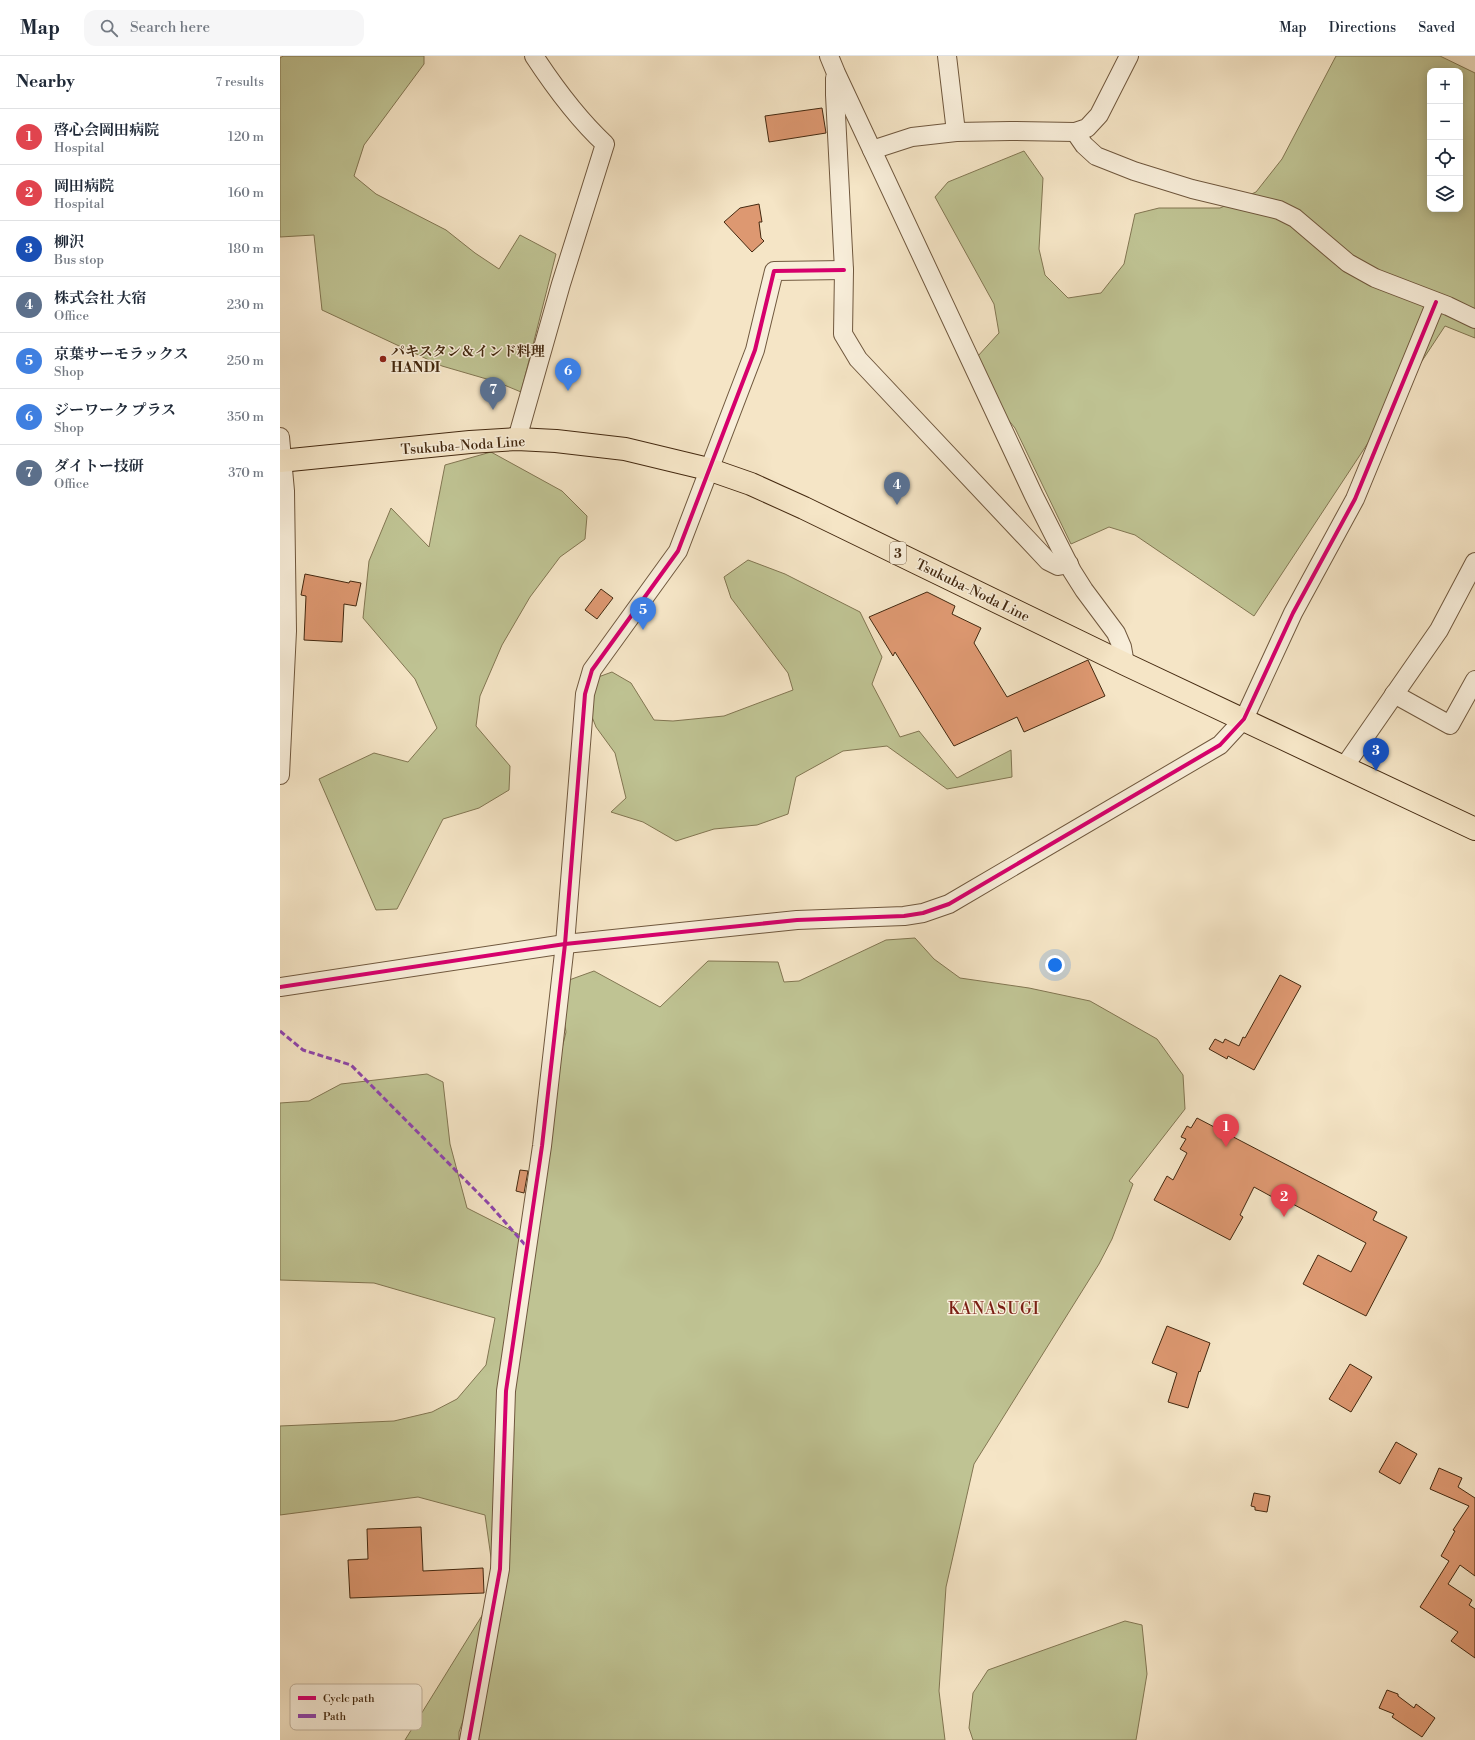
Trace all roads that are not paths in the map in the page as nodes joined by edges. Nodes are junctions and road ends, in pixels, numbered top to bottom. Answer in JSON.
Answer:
{"nodes":[{"id":1,"x":534,"y":56,"type":"edge"},
{"id":2,"x":829,"y":56,"type":"edge"},
{"id":3,"x":947,"y":56,"type":"edge"},
{"id":4,"x":1129,"y":56,"type":"edge"},
{"id":5,"x":836,"y":73,"type":"junction"},
{"id":6,"x":956,"y":132,"type":"junction"},
{"id":7,"x":1075,"y":132,"type":"junction"},
{"id":8,"x":872,"y":150,"type":"junction"},
{"id":9,"x":844,"y":270,"type":"junction"},
{"id":10,"x":1436,"y":302,"type":"junction"},
{"id":11,"x":1475,"y":319,"type":"edge"},
{"id":12,"x":280,"y":437,"type":"edge"},
{"id":13,"x":517,"y":439,"type":"junction"},
{"id":14,"x":281,"y":461,"type":"edge"},
{"id":15,"x":708,"y":469,"type":"junction"},
{"id":16,"x":1475,"y":562,"type":"edge"},
{"id":17,"x":1069,"y":564,"type":"junction"},
{"id":18,"x":1125,"y":664,"type":"junction"},
{"id":19,"x":1475,"y":680,"type":"edge"},
{"id":20,"x":1394,"y":694,"type":"junction"},
{"id":21,"x":1244,"y":719,"type":"junction"},
{"id":22,"x":1344,"y":767,"type":"junction"},
{"id":23,"x":280,"y":775,"type":"edge"},
{"id":24,"x":1475,"y":829,"type":"edge"},
{"id":25,"x":565,"y":944,"type":"junction"},
{"id":26,"x":280,"y":987,"type":"edge"},
{"id":27,"x":469,"y":1740,"type":"edge"}],
"edges":[{"from":1,"to":13,"type":"street"},
{"from":2,"to":5,"type":"street"},
{"from":3,"to":6,"type":"street"},
{"from":4,"to":7,"type":"street"},
{"from":5,"to":8,"type":"street"},
{"from":5,"to":9,"type":"street"},
{"from":6,"to":7,"type":"street"},
{"from":6,"to":8,"type":"street"},
{"from":7,"to":10,"type":"street"},
{"from":8,"to":17,"type":"street"},
{"from":9,"to":15,"type":"street"},
{"from":9,"to":17,"type":"street"},
{"from":10,"to":11,"type":"street"},
{"from":10,"to":21,"type":"street"},
{"from":12,"to":14,"type":"street"},
{"from":13,"to":14,"type":"main road","name":"Tsukuba-Noda Line","number":"3"},
{"from":13,"to":15,"type":"main road","name":"Tsukuba-Noda Line","number":"3"},
{"from":14,"to":23,"type":"street"},
{"from":15,"to":18,"type":"main road","name":"Tsukuba-Noda Line","number":"3"},
{"from":15,"to":25,"type":"street"},
{"from":16,"to":20,"type":"street"},
{"from":17,"to":18,"type":"street"},
{"from":18,"to":21,"type":"main road","name":"Tsukuba-Noda Line","number":"3"},
{"from":19,"to":20,"type":"street"},
{"from":20,"to":22,"type":"street"},
{"from":21,"to":22,"type":"main road","name":"Tsukuba-Noda Line","number":"3"},
{"from":21,"to":25,"type":"street"},
{"from":22,"to":24,"type":"main road","name":"Tsukuba-Noda Line","number":"3"},
{"from":25,"to":26,"type":"street"},
{"from":25,"to":27,"type":"street"}]}
